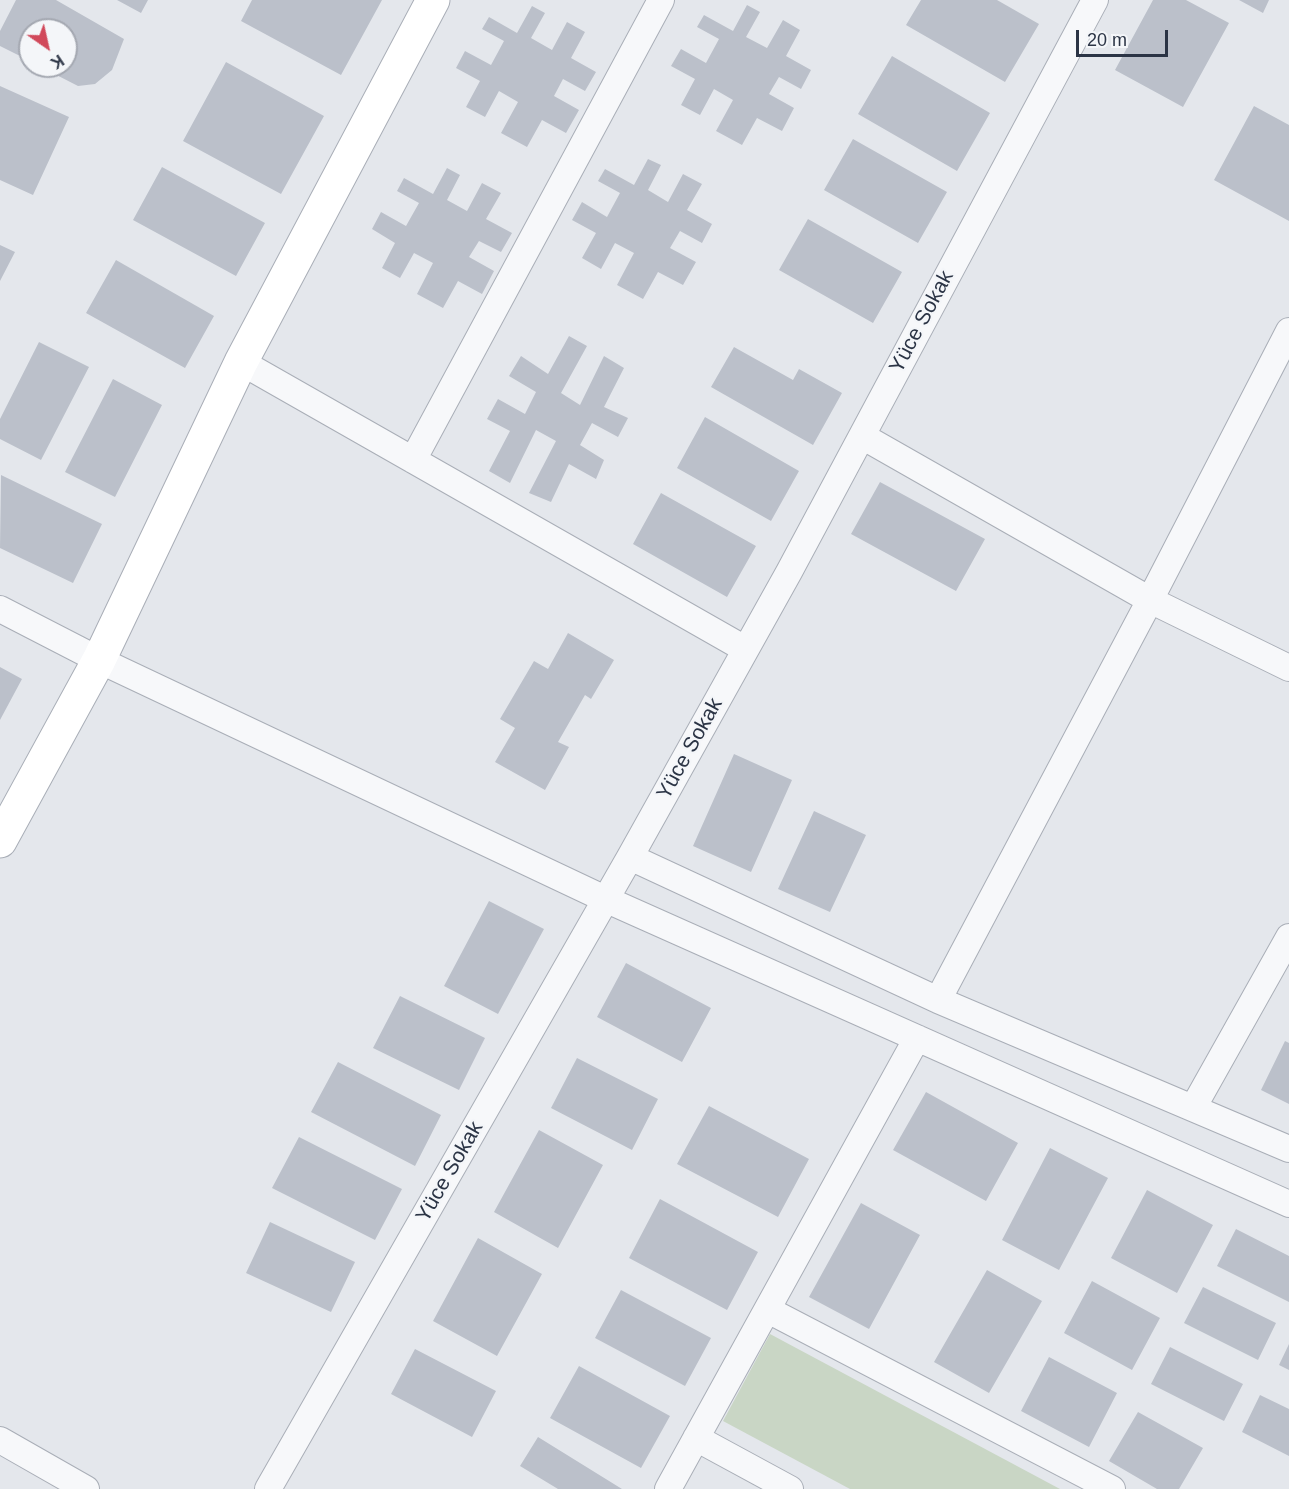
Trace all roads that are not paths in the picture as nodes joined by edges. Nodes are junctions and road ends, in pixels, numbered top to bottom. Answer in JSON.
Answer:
{"nodes":[{"id":1,"x":433,"y":0,"type":"edge"},
{"id":2,"x":662,"y":0,"type":"edge"},
{"id":3,"x":1095,"y":0,"type":"edge"},
{"id":4,"x":1289,"y":331,"type":"edge"},
{"id":5,"x":241,"y":362,"type":"junction"},
{"id":6,"x":861,"y":436,"type":"junction"},
{"id":7,"x":413,"y":460,"type":"junction"},
{"id":8,"x":1150,"y":600,"type":"junction"},
{"id":9,"x":0,"y":609,"type":"edge"},
{"id":10,"x":745,"y":649,"type":"junction"},
{"id":11,"x":99,"y":660,"type":"junction"},
{"id":12,"x":1289,"y":668,"type":"edge"},
{"id":13,"x":0,"y":841,"type":"edge"},
{"id":14,"x":630,"y":857,"type":"junction"},
{"id":15,"x":606,"y":899,"type":"junction"},
{"id":16,"x":1289,"y":937,"type":"edge"},
{"id":17,"x":938,"y":999,"type":"junction"},
{"id":18,"x":917,"y":1038,"type":"junction"},
{"id":19,"x":1193,"y":1108,"type":"junction"},
{"id":20,"x":1289,"y":1149,"type":"edge"},
{"id":21,"x":1289,"y":1204,"type":"edge"},
{"id":22,"x":768,"y":1310,"type":"junction"},
{"id":23,"x":696,"y":1438,"type":"junction"},
{"id":24,"x":0,"y":1440,"type":"edge"},
{"id":25,"x":86,"y":1489,"type":"edge"},
{"id":26,"x":268,"y":1489,"type":"edge"},
{"id":27,"x":668,"y":1489,"type":"edge"},
{"id":28,"x":790,"y":1489,"type":"edge"},
{"id":29,"x":1112,"y":1489,"type":"edge"}],
"edges":[{"from":1,"to":5,"type":"street"},
{"from":2,"to":7,"type":"street"},
{"from":3,"to":6,"type":"street","name":"Yüce Sokak"},
{"from":4,"to":8,"type":"street"},
{"from":5,"to":7,"type":"street"},
{"from":5,"to":11,"type":"street"},
{"from":6,"to":8,"type":"street"},
{"from":6,"to":10,"type":"street","name":"Yüce Sokak"},
{"from":7,"to":10,"type":"street"},
{"from":8,"to":12,"type":"street"},
{"from":8,"to":17,"type":"street"},
{"from":9,"to":11,"type":"street"},
{"from":10,"to":14,"type":"street","name":"Yüce Sokak"},
{"from":11,"to":13,"type":"street"},
{"from":11,"to":15,"type":"street"},
{"from":14,"to":15,"type":"street","name":"Yüce Sokak"},
{"from":14,"to":17,"type":"street"},
{"from":15,"to":18,"type":"street"},
{"from":15,"to":26,"type":"street","name":"Yüce Sokak"},
{"from":16,"to":19,"type":"street"},
{"from":17,"to":19,"type":"street"},
{"from":18,"to":21,"type":"street"},
{"from":18,"to":22,"type":"street"},
{"from":19,"to":20,"type":"street"},
{"from":22,"to":23,"type":"street"},
{"from":22,"to":29,"type":"street"},
{"from":23,"to":27,"type":"street"},
{"from":23,"to":28,"type":"street"},
{"from":24,"to":25,"type":"street"}]}
